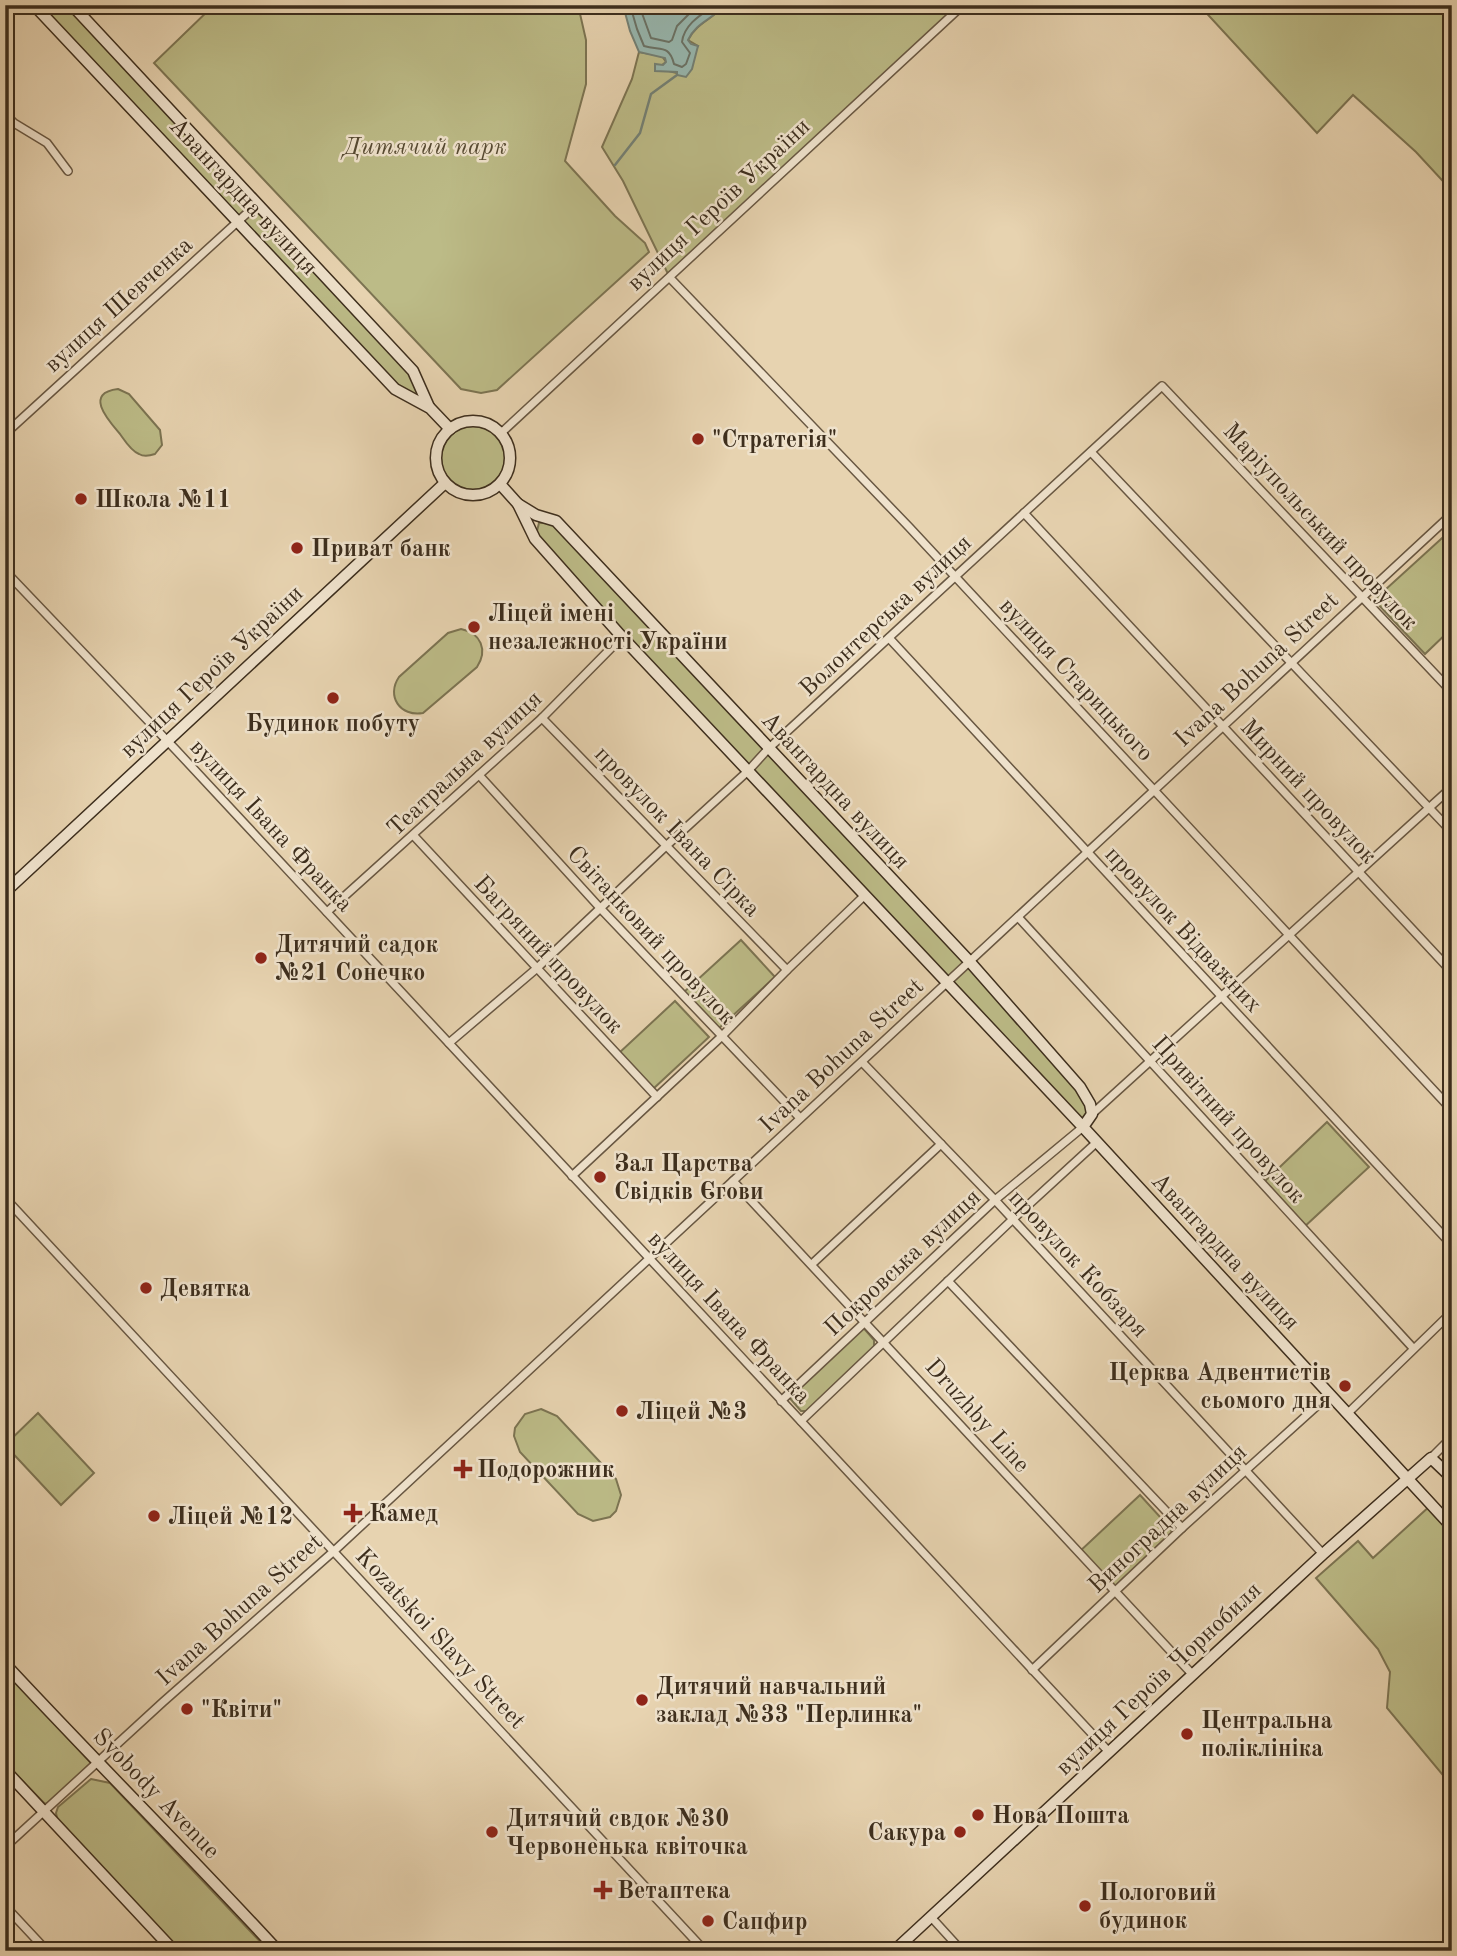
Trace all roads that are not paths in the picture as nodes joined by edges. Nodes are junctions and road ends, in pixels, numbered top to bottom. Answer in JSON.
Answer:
{"nodes":[{"id":1,"x":11,"y":5,"type":"edge"},
{"id":2,"x":34,"y":5,"type":"edge"},
{"id":3,"x":72,"y":5,"type":"edge"},
{"id":4,"x":962,"y":5,"type":"edge"},
{"id":5,"x":5,"y":11,"type":"edge"},
{"id":6,"x":5,"y":114,"type":"edge"},
{"id":7,"x":68,"y":171,"type":"dead end"},
{"id":8,"x":257,"y":204,"type":"junction"},
{"id":9,"x":238,"y":220,"type":"junction"},
{"id":10,"x":670,"y":278,"type":"junction"},
{"id":11,"x":1162,"y":386,"type":"joint"},
{"id":12,"x":430,"y":408,"type":"junction"},
{"id":13,"x":450,"y":429,"type":"junction"},
{"id":14,"x":500,"y":433,"type":"junction"},
{"id":15,"x":5,"y":434,"type":"edge"},
{"id":16,"x":1091,"y":452,"type":"junction"},
{"id":17,"x":445,"y":483,"type":"junction"},
{"id":18,"x":500,"y":484,"type":"junction"},
{"id":19,"x":518,"y":504,"type":"junction"},
{"id":20,"x":1024,"y":513,"type":"junction"},
{"id":21,"x":1452,"y":514,"type":"edge"},
{"id":22,"x":5,"y":571,"type":"edge"},
{"id":23,"x":955,"y":577,"type":"junction"},
{"id":24,"x":1362,"y":598,"type":"junction"},
{"id":25,"x":622,"y":637,"type":"junction"},
{"id":26,"x":889,"y":638,"type":"junction"},
{"id":27,"x":1292,"y":663,"type":"junction"},
{"id":28,"x":1452,"y":692,"type":"edge"},
{"id":29,"x":542,"y":718,"type":"junction"},
{"id":30,"x":1222,"y":727,"type":"junction"},
{"id":31,"x":167,"y":740,"type":"junction"},
{"id":32,"x":768,"y":749,"type":"junction"},
{"id":33,"x":748,"y":771,"type":"junction"},
{"id":34,"x":479,"y":775,"type":"junction"},
{"id":35,"x":1452,"y":787,"type":"edge"},
{"id":36,"x":1154,"y":790,"type":"junction"},
{"id":37,"x":1428,"y":809,"type":"junction"},
{"id":38,"x":1452,"y":832,"type":"edge"},
{"id":39,"x":414,"y":836,"type":"junction"},
{"id":40,"x":666,"y":846,"type":"junction"},
{"id":41,"x":1088,"y":852,"type":"junction"},
{"id":42,"x":1358,"y":873,"type":"junction"},
{"id":43,"x":5,"y":892,"type":"edge"},
{"id":44,"x":864,"y":896,"type":"junction"},
{"id":45,"x":601,"y":909,"type":"junction"},
{"id":46,"x":327,"y":912,"type":"junction"},
{"id":47,"x":1018,"y":917,"type":"junction"},
{"id":48,"x":1290,"y":936,"type":"junction"},
{"id":49,"x":970,"y":961,"type":"junction"},
{"id":50,"x":536,"y":969,"type":"junction"},
{"id":51,"x":787,"y":970,"type":"junction"},
{"id":52,"x":1452,"y":972,"type":"edge"},
{"id":53,"x":946,"y":983,"type":"junction"},
{"id":54,"x":1222,"y":998,"type":"junction"},
{"id":55,"x":721,"y":1037,"type":"junction"},
{"id":56,"x":449,"y":1043,"type":"junction"},
{"id":57,"x":862,"y":1062,"type":"junction"},
{"id":58,"x":1151,"y":1062,"type":"junction"},
{"id":59,"x":657,"y":1097,"type":"junction"},
{"id":60,"x":1452,"y":1110,"type":"edge"},
{"id":61,"x":1092,"y":1114,"type":"junction"},
{"id":62,"x":800,"y":1118,"type":"junction"},
{"id":63,"x":1083,"y":1127,"type":"junction"},
{"id":64,"x":1097,"y":1142,"type":"junction"},
{"id":65,"x":941,"y":1144,"type":"junction"},
{"id":66,"x":572,"y":1176,"type":"junction"},
{"id":67,"x":733,"y":1181,"type":"junction"},
{"id":68,"x":5,"y":1198,"type":"edge"},
{"id":69,"x":995,"y":1200,"type":"junction"},
{"id":70,"x":1012,"y":1220,"type":"junction"},
{"id":71,"x":1452,"y":1245,"type":"edge"},
{"id":72,"x":649,"y":1259,"type":"junction"},
{"id":73,"x":811,"y":1264,"type":"junction"},
{"id":74,"x":948,"y":1281,"type":"junction"},
{"id":75,"x":1450,"y":1316,"type":"edge"},
{"id":76,"x":866,"y":1322,"type":"junction"},
{"id":77,"x":885,"y":1342,"type":"junction"},
{"id":78,"x":1413,"y":1348,"type":"junction"},
{"id":79,"x":1329,"y":1395,"type":"junction"},
{"id":80,"x":781,"y":1401,"type":"junction"},
{"id":81,"x":1347,"y":1414,"type":"junction"},
{"id":82,"x":801,"y":1422,"type":"junction"},
{"id":83,"x":1452,"y":1437,"type":"edge"},
{"id":84,"x":1431,"y":1458,"type":"junction"},
{"id":85,"x":1245,"y":1471,"type":"junction"},
{"id":86,"x":1452,"y":1478,"type":"edge"},
{"id":87,"x":1407,"y":1479,"type":"junction"},
{"id":88,"x":1452,"y":1527,"type":"edge"},
{"id":89,"x":1182,"y":1528,"type":"junction"},
{"id":90,"x":334,"y":1551,"type":"junction"},
{"id":91,"x":1323,"y":1554,"type":"junction"},
{"id":92,"x":1115,"y":1594,"type":"junction"},
{"id":93,"x":5,"y":1664,"type":"edge"},
{"id":94,"x":1032,"y":1670,"type":"junction"},
{"id":95,"x":1193,"y":1675,"type":"junction"},
{"id":96,"x":1109,"y":1752,"type":"junction"},
{"id":97,"x":97,"y":1764,"type":"junction"},
{"id":98,"x":5,"y":1770,"type":"edge"},
{"id":99,"x":44,"y":1812,"type":"junction"},
{"id":100,"x":5,"y":1847,"type":"edge"},
{"id":101,"x":5,"y":1906,"type":"edge"},
{"id":102,"x":931,"y":1917,"type":"junction"},
{"id":103,"x":47,"y":1951,"type":"edge"},
{"id":104,"x":174,"y":1951,"type":"edge"},
{"id":105,"x":278,"y":1951,"type":"edge"},
{"id":106,"x":705,"y":1951,"type":"edge"},
{"id":107,"x":894,"y":1951,"type":"edge"},
{"id":108,"x":962,"y":1951,"type":"edge"}],
"edges":[{"from":1,"to":5,"type":"street"},
{"from":2,"to":9,"type":"street","name":"Авангардна вулиця"},
{"from":3,"to":8,"type":"street","name":"Авангардна вулиця"},
{"from":4,"to":10,"type":"street","name":"вулиця Героїв України"},
{"from":6,"to":7,"type":"street"},
{"from":8,"to":9,"type":"street","name":"вулиця Шевченка"},
{"from":8,"to":12,"type":"street","name":"Авангардна вулиця"},
{"from":9,"to":12,"type":"street","name":"Авангардна вулиця"},
{"from":9,"to":15,"type":"street","name":"вулиця Шевченка"},
{"from":10,"to":14,"type":"street","name":"вулиця Героїв України"},
{"from":10,"to":23,"type":"street","name":"вулиця Старицького"},
{"from":11,"to":16,"type":"street","name":"Волонтерська вулиця"},
{"from":11,"to":24,"type":"street","name":"Маріупольський провулок"},
{"from":12,"to":13,"type":"street","name":"Авангардна вулиця"},
{"from":13,"to":14,"type":"street"},
{"from":13,"to":17,"type":"street"},
{"from":14,"to":18,"type":"street"},
{"from":16,"to":20,"type":"street","name":"Волонтерська вулиця"},
{"from":16,"to":27,"type":"street"},
{"from":17,"to":18,"type":"street"},
{"from":17,"to":31,"type":"street","name":"вулиця Героїв України"},
{"from":18,"to":19,"type":"street","name":"Авангардна вулиця"},
{"from":19,"to":25,"type":"street","name":"Авангардна вулиця"},
{"from":19,"to":32,"type":"street","name":"Авангардна вулиця"},
{"from":20,"to":23,"type":"street","name":"Волонтерська вулиця"},
{"from":20,"to":30,"type":"street","name":"Мирний провулок"},
{"from":21,"to":24,"type":"street","name":"Ivana Bohuna Street"},
{"from":22,"to":31,"type":"street","name":"вулиця Івана Франка"},
{"from":23,"to":26,"type":"street","name":"Волонтерська вулиця"},
{"from":23,"to":36,"type":"street","name":"вулиця Старицького"},
{"from":24,"to":27,"type":"street","name":"Ivana Bohuna Street"},
{"from":24,"to":28,"type":"street","name":"Маріупольський провулок"},
{"from":25,"to":29,"type":"street","name":"Театральна вулиця"},
{"from":25,"to":33,"type":"street","name":"Авангардна вулиця"},
{"from":26,"to":32,"type":"street","name":"Волонтерська вулиця"},
{"from":26,"to":41,"type":"street","name":"провулок Відважних"},
{"from":27,"to":30,"type":"street","name":"Ivana Bohuna Street"},
{"from":27,"to":37,"type":"street"},
{"from":29,"to":34,"type":"street","name":"Театральна вулиця"},
{"from":29,"to":40,"type":"street","name":"провулок Івана Сірка"},
{"from":30,"to":36,"type":"street","name":"Ivana Bohuna Street"},
{"from":30,"to":42,"type":"street","name":"Мирний провулок"},
{"from":31,"to":43,"type":"street","name":"вулиця Героїв України"},
{"from":31,"to":46,"type":"street","name":"вулиця Івана Франка"},
{"from":32,"to":33,"type":"street","name":"Волонтерська вулиця"},
{"from":32,"to":49,"type":"street","name":"Авангардна вулиця"},
{"from":33,"to":40,"type":"street","name":"Волонтерська вулиця"},
{"from":33,"to":44,"type":"street","name":"Авангардна вулиця"},
{"from":34,"to":39,"type":"street","name":"Театральна вулиця"},
{"from":34,"to":45,"type":"street","name":"Світанковий провулок"},
{"from":35,"to":37,"type":"street"},
{"from":36,"to":41,"type":"street","name":"Ivana Bohuna Street"},
{"from":36,"to":48,"type":"street","name":"вулиця Старицького"},
{"from":37,"to":38,"type":"street"},
{"from":37,"to":42,"type":"street"},
{"from":39,"to":46,"type":"street","name":"Театральна вулиця"},
{"from":39,"to":50,"type":"street","name":"Багряний провулок"},
{"from":40,"to":45,"type":"street","name":"Волонтерська вулиця"},
{"from":40,"to":51,"type":"street","name":"провулок Івана Сірка"},
{"from":41,"to":47,"type":"street","name":"Ivana Bohuna Street"},
{"from":41,"to":54,"type":"street","name":"провулок Відважних"},
{"from":42,"to":48,"type":"street"},
{"from":42,"to":52,"type":"street","name":"Мирний провулок"},
{"from":44,"to":51,"type":"street"},
{"from":44,"to":53,"type":"street","name":"Авангардна вулиця"},
{"from":45,"to":50,"type":"street","name":"Волонтерська вулиця"},
{"from":45,"to":55,"type":"street","name":"Світанковий провулок"},
{"from":46,"to":56,"type":"street","name":"вулиця Івана Франка"},
{"from":47,"to":49,"type":"street","name":"Ivana Bohuna Street"},
{"from":47,"to":58,"type":"street","name":"Привітний провулок"},
{"from":48,"to":54,"type":"street"},
{"from":48,"to":60,"type":"street","name":"вулиця Старицького"},
{"from":49,"to":53,"type":"street","name":"Ivana Bohuna Street"},
{"from":49,"to":61,"type":"street","name":"Авангардна вулиця"},
{"from":50,"to":56,"type":"street","name":"Волонтерська вулиця"},
{"from":50,"to":59,"type":"street","name":"Багряний провулок"},
{"from":51,"to":55,"type":"street"},
{"from":53,"to":57,"type":"street","name":"Ivana Bohuna Street"},
{"from":53,"to":63,"type":"street","name":"Авангардна вулиця"},
{"from":54,"to":58,"type":"street"},
{"from":54,"to":71,"type":"street","name":"провулок Відважних"},
{"from":55,"to":59,"type":"street"},
{"from":55,"to":62,"type":"street","name":"Світанковий провулок"},
{"from":56,"to":66,"type":"street","name":"вулиця Івана Франка"},
{"from":57,"to":62,"type":"street","name":"Ivana Bohuna Street"},
{"from":57,"to":65,"type":"street","name":"провулок Кобзаря"},
{"from":58,"to":61,"type":"street"},
{"from":58,"to":78,"type":"street","name":"Привітний провулок"},
{"from":59,"to":66,"type":"street"},
{"from":61,"to":63,"type":"street"},
{"from":62,"to":67,"type":"street","name":"Ivana Bohuna Street"},
{"from":63,"to":64,"type":"street","name":"Авангардна вулиця"},
{"from":63,"to":69,"type":"street","name":"Покровська вулиця"},
{"from":64,"to":70,"type":"street","name":"Покровська вулиця"},
{"from":64,"to":79,"type":"street","name":"Авангардна вулиця"},
{"from":65,"to":69,"type":"street","name":"провулок Кобзаря"},
{"from":65,"to":73,"type":"street"},
{"from":66,"to":72,"type":"street","name":"вулиця Івана Франка"},
{"from":67,"to":72,"type":"street","name":"Ivana Bohuna Street"},
{"from":67,"to":73,"type":"street","name":"Druzhby Line"},
{"from":68,"to":90,"type":"street","name":"Kozatskoi Slavy Street"},
{"from":69,"to":70,"type":"street","name":"провулок Кобзаря"},
{"from":69,"to":76,"type":"street","name":"Покровська вулиця"},
{"from":70,"to":74,"type":"street","name":"Покровська вулиця"},
{"from":70,"to":85,"type":"street","name":"провулок Кобзаря"},
{"from":72,"to":80,"type":"street","name":"вулиця Івана Франка"},
{"from":72,"to":90,"type":"street","name":"Ivana Bohuna Street"},
{"from":73,"to":76,"type":"street","name":"Druzhby Line"},
{"from":74,"to":77,"type":"street","name":"Покровська вулиця"},
{"from":74,"to":89,"type":"street"},
{"from":75,"to":78,"type":"street"},
{"from":76,"to":77,"type":"street","name":"Druzhby Line"},
{"from":76,"to":80,"type":"street","name":"Покровська вулиця"},
{"from":77,"to":82,"type":"street","name":"Покровська вулиця"},
{"from":77,"to":92,"type":"street","name":"Druzhby Line"},
{"from":78,"to":81,"type":"street"},
{"from":79,"to":81,"type":"street","name":"Авангардна вулиця"},
{"from":79,"to":85,"type":"street","name":"Виноградна вулиця"},
{"from":80,"to":82,"type":"street","name":"вулиця Івана Франка"},
{"from":81,"to":87,"type":"street","name":"Авангардна вулиця"},
{"from":82,"to":94,"type":"street","name":"вулиця Івана Франка"},
{"from":83,"to":84,"type":"street","name":"вулиця Героїв Чорнобиля"},
{"from":84,"to":86,"type":"street"},
{"from":84,"to":87,"type":"street","name":"вулиця Героїв Чорнобиля"},
{"from":85,"to":89,"type":"street","name":"Виноградна вулиця"},
{"from":85,"to":91,"type":"street","name":"провулок Кобзаря"},
{"from":87,"to":88,"type":"street","name":"Авангардна вулиця"},
{"from":87,"to":91,"type":"street","name":"вулиця Героїв Чорнобиля"},
{"from":89,"to":92,"type":"street","name":"Виноградна вулиця"},
{"from":90,"to":97,"type":"street","name":"Ivana Bohuna Street"},
{"from":90,"to":106,"type":"street","name":"Kozatskoi Slavy Street"},
{"from":91,"to":95,"type":"street","name":"вулиця Героїв Чорнобиля"},
{"from":92,"to":94,"type":"street","name":"Виноградна вулиця"},
{"from":92,"to":95,"type":"street","name":"Druzhby Line"},
{"from":93,"to":97,"type":"street","name":"Svobody Avenue"},
{"from":94,"to":96,"type":"street","name":"вулиця Івана Франка"},
{"from":95,"to":96,"type":"street","name":"вулиця Героїв Чорнобиля"},
{"from":96,"to":102,"type":"street","name":"вулиця Героїв Чорнобиля"},
{"from":97,"to":99,"type":"street","name":"Ivana Bohuna Street"},
{"from":97,"to":105,"type":"street","name":"Svobody Avenue"},
{"from":98,"to":99,"type":"street"},
{"from":99,"to":100,"type":"street","name":"Ivana Bohuna Street"},
{"from":99,"to":104,"type":"street"},
{"from":101,"to":103,"type":"street"},
{"from":102,"to":107,"type":"street","name":"вулиця Героїв Чорнобиля"},
{"from":102,"to":108,"type":"street"}]}
